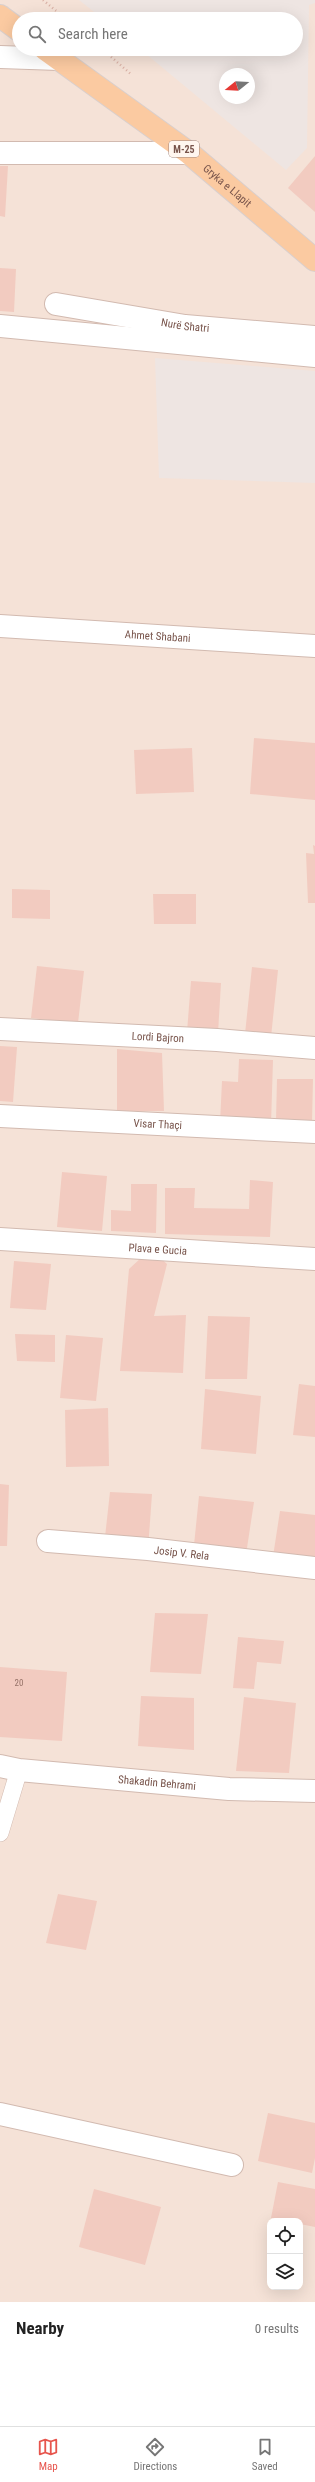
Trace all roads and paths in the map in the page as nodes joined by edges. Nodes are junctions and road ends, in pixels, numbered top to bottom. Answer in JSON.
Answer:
{"nodes":[{"id":1,"x":43,"y":0,"type":"edge"},
{"id":2,"x":58,"y":12,"type":"edge"},
{"id":3,"x":0,"y":16,"type":"edge"},
{"id":4,"x":12,"y":25,"type":"edge"},
{"id":5,"x":17,"y":56,"type":"edge"},
{"id":6,"x":55,"y":56,"type":"edge"},
{"id":7,"x":0,"y":57,"type":"edge"},
{"id":8,"x":189,"y":152,"type":"junction"},
{"id":9,"x":0,"y":153,"type":"edge"},
{"id":10,"x":315,"y":260,"type":"edge"},
{"id":11,"x":56,"y":304,"type":"dead end"},
{"id":12,"x":0,"y":326,"type":"edge"},
{"id":13,"x":315,"y":337,"type":"edge"},
{"id":14,"x":315,"y":356,"type":"edge"},
{"id":15,"x":0,"y":626,"type":"edge"},
{"id":16,"x":315,"y":646,"type":"edge"},
{"id":17,"x":0,"y":1029,"type":"edge"},
{"id":18,"x":315,"y":1048,"type":"edge"},
{"id":19,"x":0,"y":1116,"type":"edge"},
{"id":20,"x":315,"y":1132,"type":"edge"},
{"id":21,"x":0,"y":1239,"type":"edge"},
{"id":22,"x":315,"y":1259,"type":"edge"},
{"id":23,"x":48,"y":1541,"type":"dead end"},
{"id":24,"x":315,"y":1568,"type":"edge"},
{"id":25,"x":10,"y":1768,"type":"edge"},
{"id":26,"x":315,"y":1791,"type":"edge"},
{"id":27,"x":0,"y":1833,"type":"edge"},
{"id":28,"x":0,"y":2114,"type":"edge"},
{"id":29,"x":232,"y":2165,"type":"dead end"}],
"edges":[{"from":1,"to":2,"type":"path"},
{"from":3,"to":4,"type":"main road"},
{"from":5,"to":7,"type":"street","name":"Gryka e Llapit"},
{"from":6,"to":8,"type":"main road","name":"Gryka e Llapit","number":"M-25"},
{"from":8,"to":9,"type":"street"},
{"from":8,"to":10,"type":"main road","name":"Gryka e Llapit","number":"M-25"},
{"from":11,"to":13,"type":"street","name":"Nurë Shatri"},
{"from":12,"to":14,"type":"street"},
{"from":15,"to":16,"type":"street","name":"Ahmet Shabani"},
{"from":17,"to":18,"type":"street","name":"Lordi Bajron"},
{"from":19,"to":20,"type":"street","name":"Visar Thaçi"},
{"from":21,"to":22,"type":"street","name":"Plava e Gucia"},
{"from":23,"to":24,"type":"street","name":"Josip V. Rela"},
{"from":25,"to":26,"type":"street","name":"Shakadin Behrami"},
{"from":25,"to":27,"type":"lane"},
{"from":28,"to":29,"type":"street"}]}
